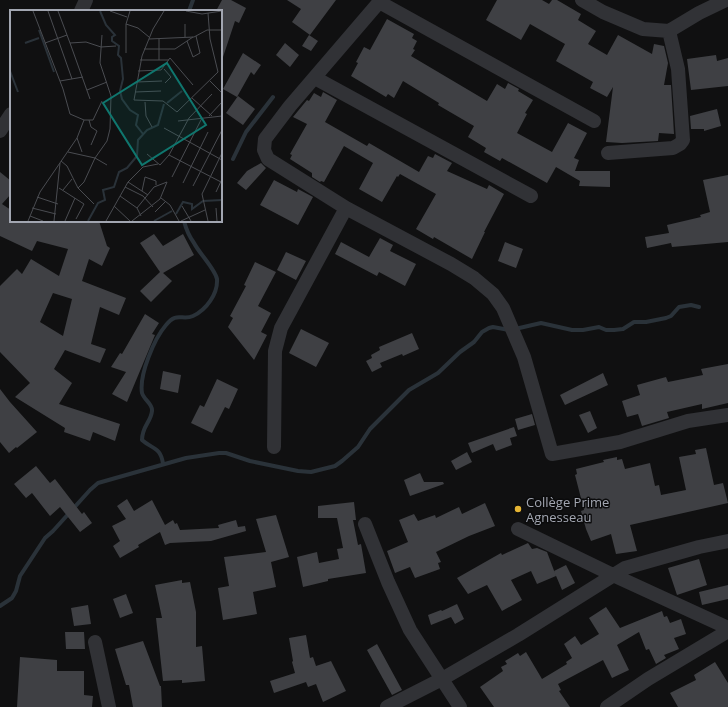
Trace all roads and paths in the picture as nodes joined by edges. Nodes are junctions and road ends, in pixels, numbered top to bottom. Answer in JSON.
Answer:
{"nodes":[{"id":1,"x":86,"y":0,"type":"edge"},
{"id":2,"x":582,"y":0,"type":"edge"},
{"id":3,"x":726,"y":0,"type":"edge"},
{"id":4,"x":380,"y":1,"type":"edge"},
{"id":5,"x":81,"y":10,"type":"edge"},
{"id":6,"x":669,"y":31,"type":"junction"},
{"id":7,"x":314,"y":78,"type":"junction"},
{"id":8,"x":10,"y":116,"type":"edge"},
{"id":9,"x":594,"y":121,"type":"dead end"},
{"id":10,"x":0,"y":131,"type":"edge"},
{"id":11,"x":608,"y":153,"type":"dead end"},
{"id":12,"x":531,"y":196,"type":"dead end"},
{"id":13,"x":346,"y":208,"type":"junction"},
{"id":14,"x":728,"y":415,"type":"edge"},
{"id":15,"x":274,"y":447,"type":"dead end"},
{"id":16,"x":365,"y":524,"type":"dead end"},
{"id":17,"x":518,"y":529,"type":"dead end"},
{"id":18,"x":728,"y":541,"type":"edge"},
{"id":19,"x":614,"y":576,"type":"junction"},
{"id":20,"x":728,"y":629,"type":"edge"},
{"id":21,"x":95,"y":642,"type":"dead end"},
{"id":22,"x":442,"y":679,"type":"junction"},
{"id":23,"x":109,"y":707,"type":"edge"},
{"id":24,"x":387,"y":707,"type":"edge"},
{"id":25,"x":460,"y":707,"type":"edge"},
{"id":26,"x":607,"y":707,"type":"edge"}],
"edges":[{"from":1,"to":5,"type":"street"},
{"from":2,"to":6,"type":"street"},
{"from":3,"to":6,"type":"street"},
{"from":4,"to":7,"type":"street"},
{"from":4,"to":9,"type":"street"},
{"from":6,"to":11,"type":"street"},
{"from":7,"to":12,"type":"street"},
{"from":7,"to":13,"type":"street"},
{"from":8,"to":10,"type":"street"},
{"from":13,"to":14,"type":"street"},
{"from":13,"to":15,"type":"street"},
{"from":16,"to":22,"type":"street"},
{"from":17,"to":19,"type":"street"},
{"from":18,"to":19,"type":"street"},
{"from":19,"to":20,"type":"street"},
{"from":19,"to":22,"type":"street"},
{"from":20,"to":26,"type":"street"},
{"from":21,"to":23,"type":"street"},
{"from":22,"to":24,"type":"street"},
{"from":22,"to":25,"type":"street"}]}
